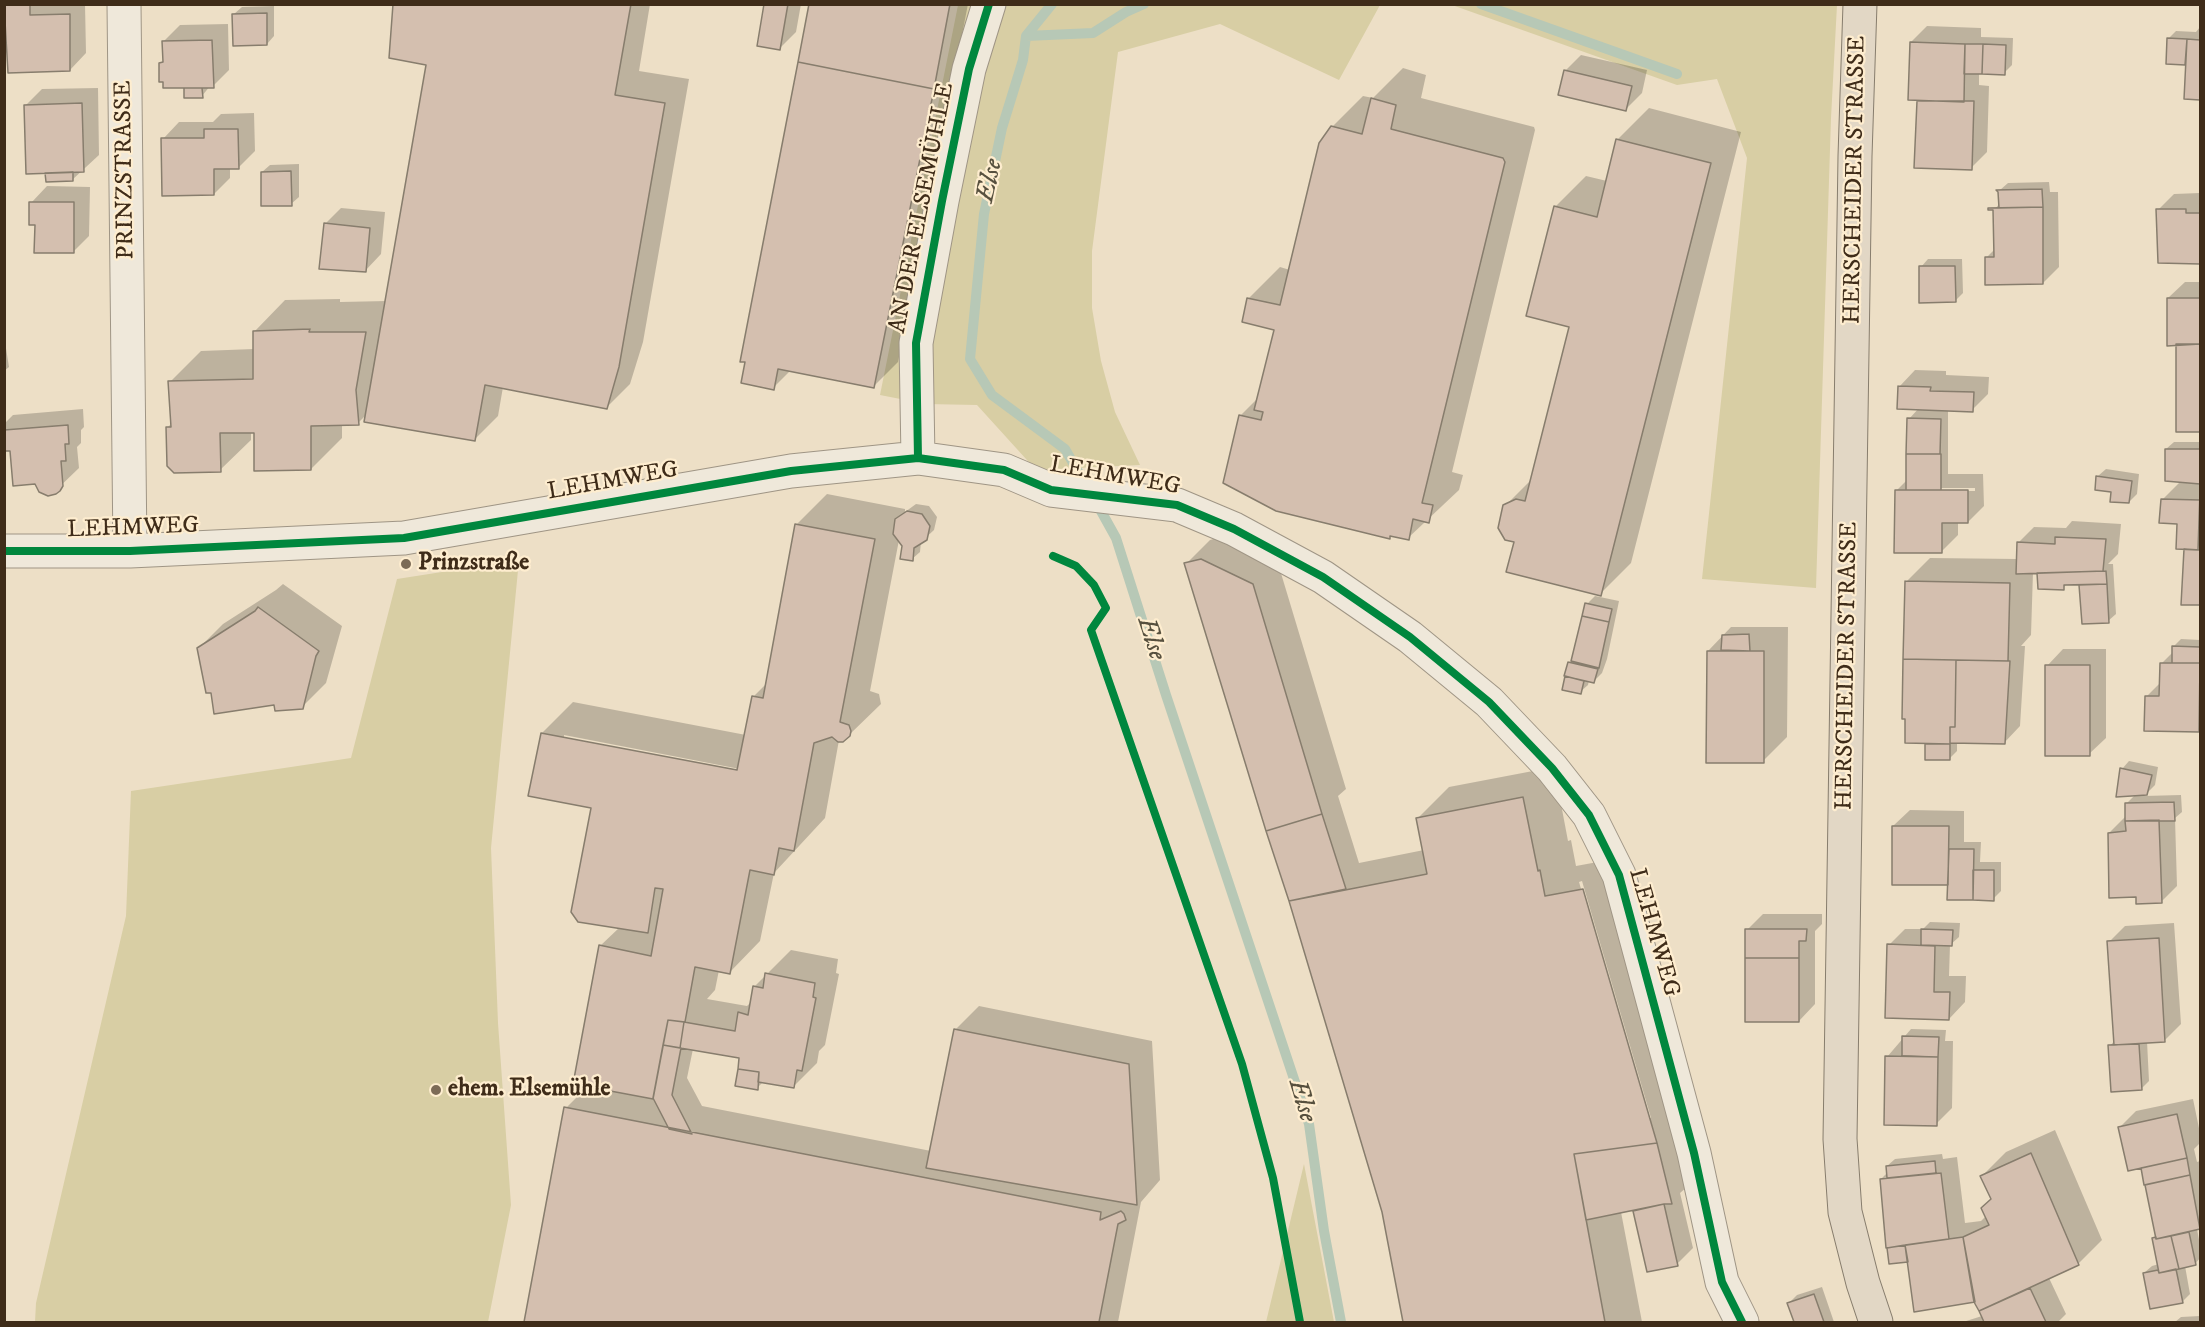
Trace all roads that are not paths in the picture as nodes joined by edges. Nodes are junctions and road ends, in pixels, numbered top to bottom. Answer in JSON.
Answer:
{"nodes":[{"id":1,"x":124,"y":4,"type":"edge"},
{"id":2,"x":989,"y":4,"type":"edge"},
{"id":3,"x":1860,"y":4,"type":"edge"},
{"id":4,"x":918,"y":458,"type":"junction"},
{"id":5,"x":130,"y":550,"type":"junction"},
{"id":6,"x":4,"y":551,"type":"edge"},
{"id":7,"x":1742,"y":1323,"type":"edge"},
{"id":8,"x":1876,"y":1323,"type":"edge"}],
"edges":[{"from":1,"to":5,"type":"street","name":"PRINZSTRASSE"},
{"from":2,"to":4,"type":"street","name":"AN DER ELSEMÜHLE"},
{"from":3,"to":8,"type":"main road","name":"HERSCHEIDER STRASSE"},
{"from":4,"to":5,"type":"street","name":"LEHMWEG"},
{"from":4,"to":7,"type":"street","name":"LEHMWEG"},
{"from":5,"to":6,"type":"street","name":"LEHMWEG"}]}
